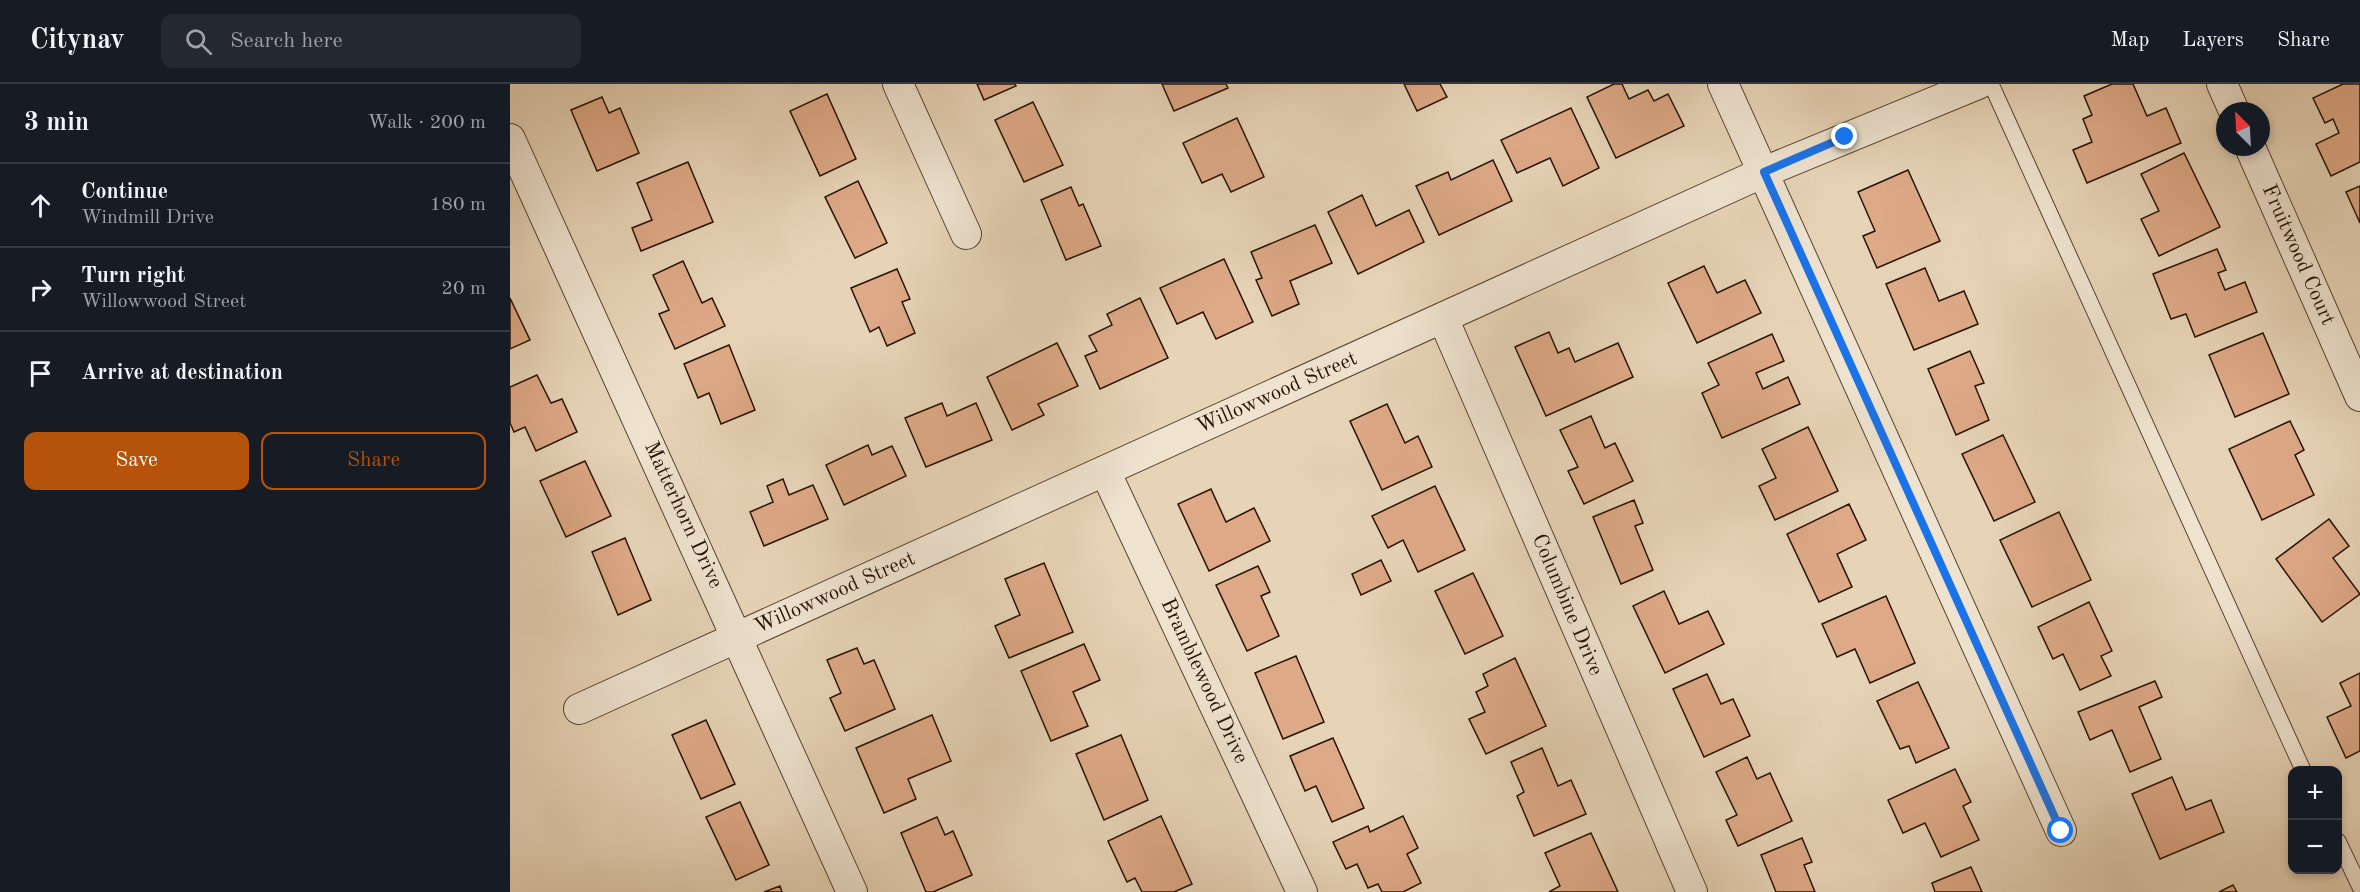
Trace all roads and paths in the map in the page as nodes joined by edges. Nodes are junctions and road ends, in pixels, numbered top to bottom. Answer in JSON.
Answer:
{"nodes":[{"id":1,"x":898,"y":84,"type":"edge"},
{"id":2,"x":1723,"y":84,"type":"edge"},
{"id":3,"x":1978,"y":84,"type":"edge"},
{"id":4,"x":1991,"y":84,"type":"edge"},
{"id":5,"x":2222,"y":84,"type":"edge"},
{"id":6,"x":2230,"y":102,"type":"edge"},
{"id":7,"x":510,"y":139,"type":"edge"},
{"id":8,"x":2254,"y":156,"type":"edge"},
{"id":9,"x":1764,"y":172,"type":"junction"},
{"id":10,"x":966,"y":234,"type":"dead end"},
{"id":11,"x":1443,"y":318,"type":"junction"},
{"id":12,"x":2360,"y":396,"type":"edge"},
{"id":13,"x":1105,"y":471,"type":"junction"},
{"id":14,"x":739,"y":637,"type":"junction"},
{"id":15,"x":579,"y":709,"type":"dead end"},
{"id":16,"x":2301,"y":766,"type":"edge"},
{"id":17,"x":2061,"y":831,"type":"dead end"},
{"id":18,"x":2342,"y":851,"type":"edge"},
{"id":19,"x":2360,"y":887,"type":"edge"},
{"id":20,"x":852,"y":892,"type":"edge"},
{"id":21,"x":1302,"y":892,"type":"edge"},
{"id":22,"x":1692,"y":892,"type":"edge"}],
"edges":[{"from":1,"to":10,"type":"street"},
{"from":2,"to":9,"type":"street"},
{"from":3,"to":9,"type":"street","name":"Willowwood Street"},
{"from":4,"to":16,"type":"lane"},
{"from":5,"to":6,"type":"street"},
{"from":7,"to":14,"type":"street","name":"Matterhorn Drive"},
{"from":8,"to":12,"type":"street","name":"Fruitwood Court"},
{"from":9,"to":11,"type":"street","name":"Willowwood Street"},
{"from":9,"to":17,"type":"street"},
{"from":11,"to":13,"type":"street","name":"Willowwood Street"},
{"from":11,"to":22,"type":"street","name":"Columbine Drive"},
{"from":13,"to":14,"type":"street","name":"Willowwood Street"},
{"from":13,"to":21,"type":"street","name":"Bramblewood Drive"},
{"from":14,"to":15,"type":"street","name":"Willowwood Street"},
{"from":14,"to":20,"type":"street","name":"Matterhorn Drive"},
{"from":18,"to":19,"type":"lane"}]}
